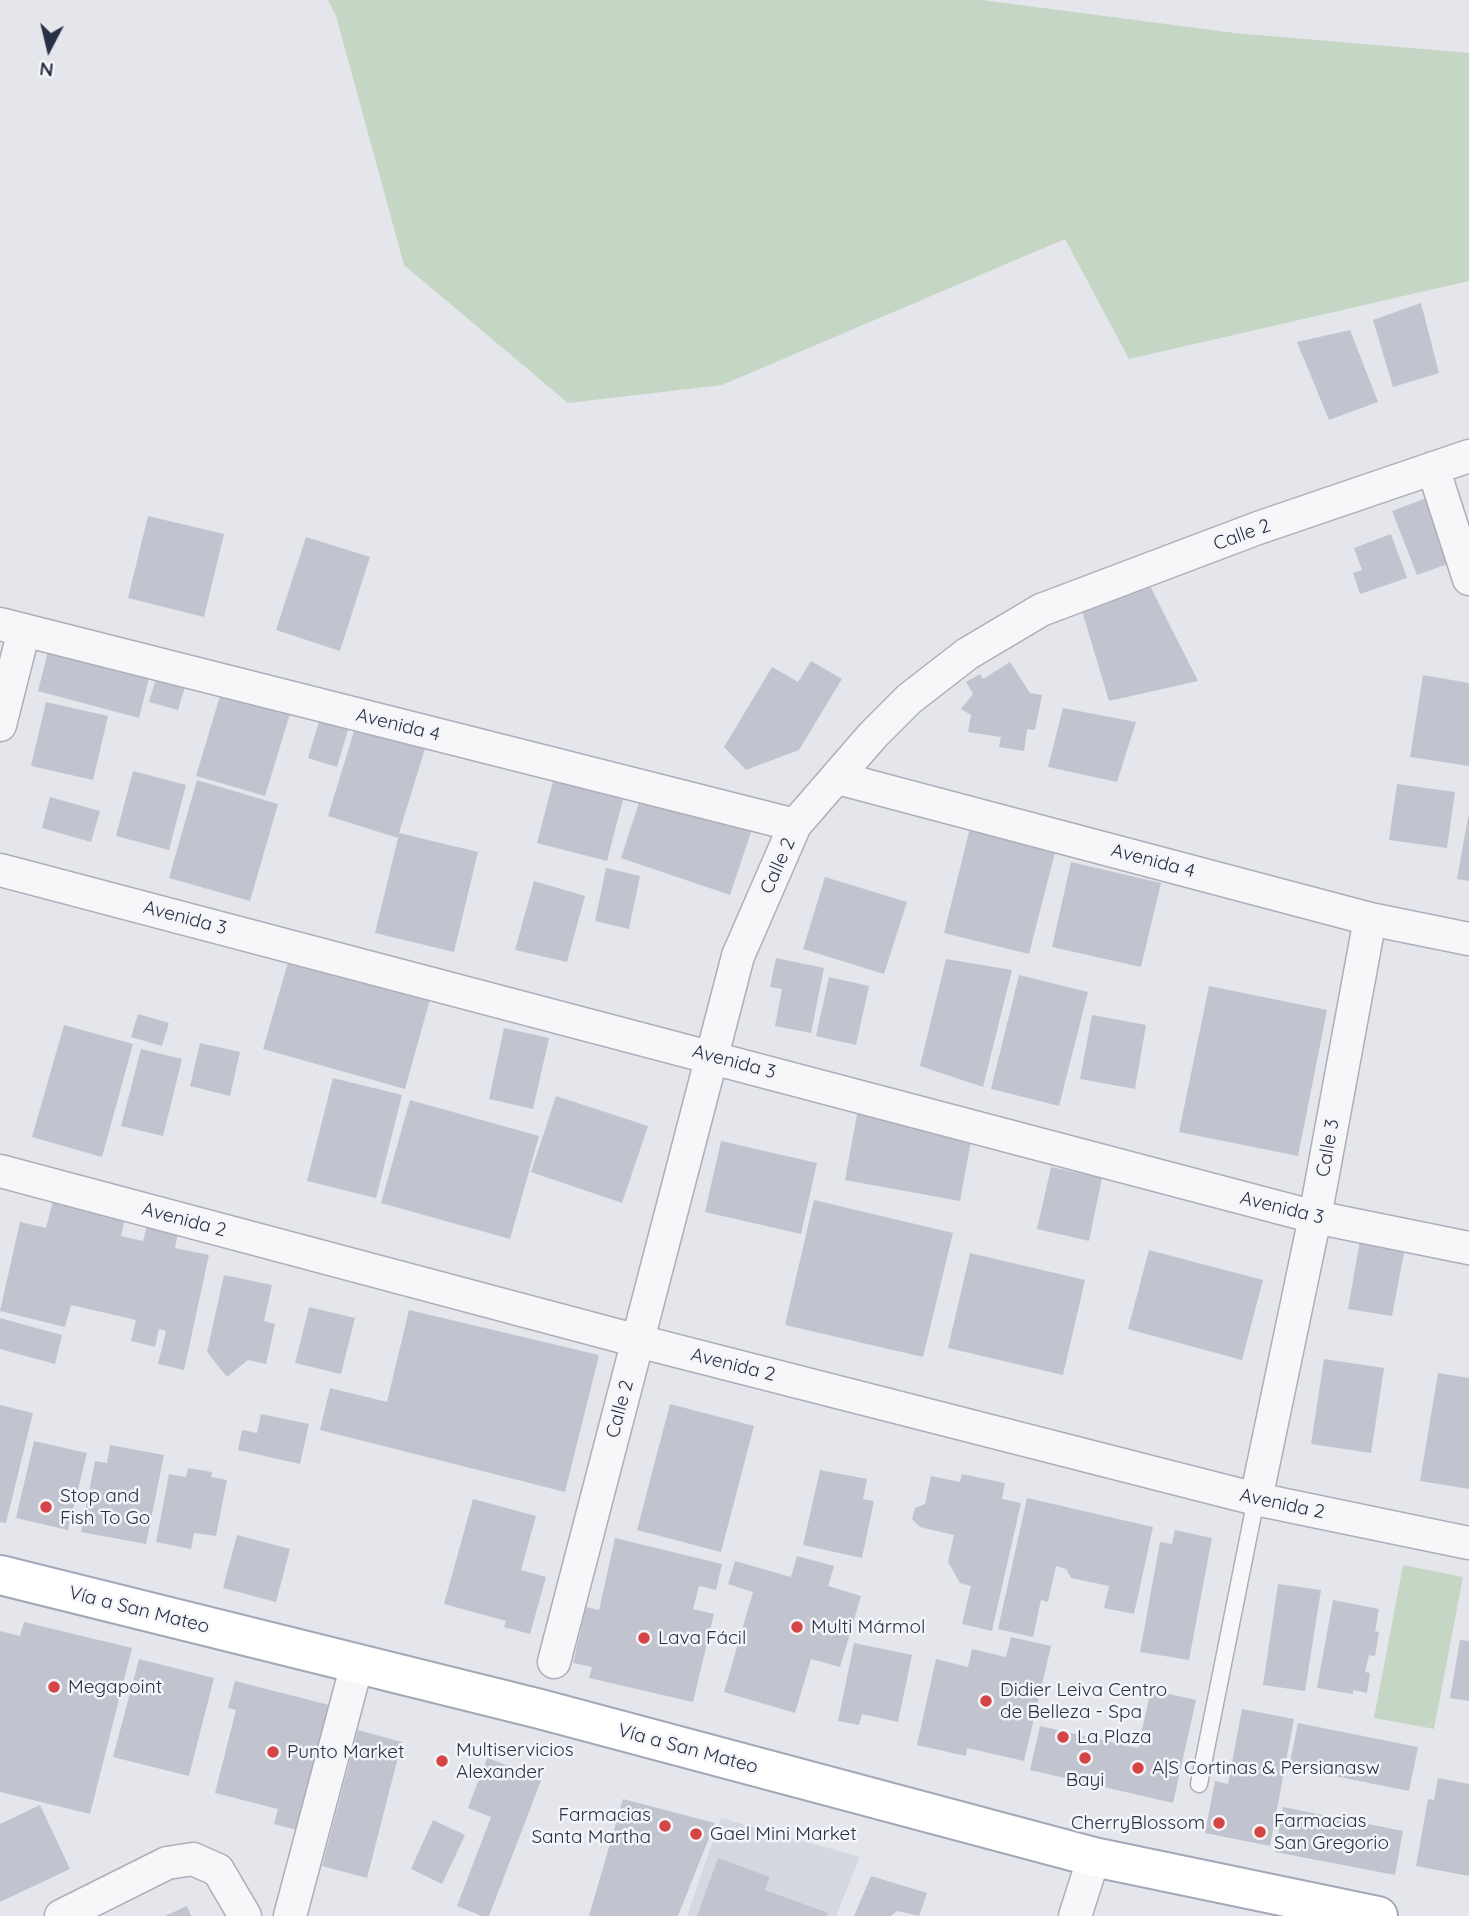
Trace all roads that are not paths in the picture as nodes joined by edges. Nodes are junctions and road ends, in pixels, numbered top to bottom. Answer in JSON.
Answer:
{"nodes":[{"id":1,"x":1469,"y":456,"type":"edge"},
{"id":2,"x":1433,"y":468,"type":"junction"},
{"id":3,"x":1469,"y":579,"type":"edge"},
{"id":4,"x":12,"y":627,"type":"edge"},
{"id":5,"x":0,"y":725,"type":"edge"},
{"id":6,"x":838,"y":778,"type":"junction"},
{"id":7,"x":795,"y":825,"type":"junction"},
{"id":8,"x":0,"y":870,"type":"edge"},
{"id":9,"x":1370,"y":919,"type":"junction"},
{"id":10,"x":1469,"y":939,"type":"edge"},
{"id":11,"x":713,"y":1057,"type":"junction"},
{"id":12,"x":0,"y":1171,"type":"edge"},
{"id":13,"x":1315,"y":1217,"type":"junction"},
{"id":14,"x":1469,"y":1248,"type":"edge"},
{"id":15,"x":638,"y":1341,"type":"junction"},
{"id":16,"x":1256,"y":1499,"type":"junction"},
{"id":17,"x":1469,"y":1543,"type":"edge"},
{"id":18,"x":0,"y":1575,"type":"edge"},
{"id":19,"x":554,"y":1662,"type":"dead end"},
{"id":20,"x":356,"y":1664,"type":"junction"},
{"id":21,"x":1199,"y":1784,"type":"dead end"},
{"id":22,"x":1094,"y":1857,"type":"junction"},
{"id":23,"x":61,"y":1916,"type":"edge"},
{"id":24,"x":245,"y":1916,"type":"edge"},
{"id":25,"x":290,"y":1916,"type":"edge"},
{"id":26,"x":1075,"y":1916,"type":"edge"},
{"id":27,"x":1378,"y":1916,"type":"edge"}],
"edges":[{"from":1,"to":2,"type":"street","name":"Calle 2"},
{"from":2,"to":3,"type":"street"},
{"from":2,"to":6,"type":"street","name":"Calle 2"},
{"from":4,"to":5,"type":"street"},
{"from":4,"to":7,"type":"street","name":"Avenida 4"},
{"from":6,"to":7,"type":"street","name":"Calle 2"},
{"from":6,"to":9,"type":"street","name":"Avenida 4"},
{"from":7,"to":11,"type":"street","name":"Calle 2"},
{"from":8,"to":11,"type":"street","name":"Avenida 3"},
{"from":9,"to":10,"type":"street","name":"Avenida 4"},
{"from":9,"to":13,"type":"street","name":"Calle 3"},
{"from":11,"to":13,"type":"street","name":"Avenida 3"},
{"from":11,"to":15,"type":"street","name":"Calle 2"},
{"from":12,"to":15,"type":"street","name":"Avenida 2"},
{"from":13,"to":14,"type":"street","name":"Avenida 3"},
{"from":13,"to":16,"type":"street","name":"Calle 3"},
{"from":15,"to":16,"type":"street","name":"Avenida 2"},
{"from":15,"to":19,"type":"street","name":"Calle 2"},
{"from":16,"to":17,"type":"street","name":"Avenida 2"},
{"from":16,"to":21,"type":"lane"},
{"from":18,"to":20,"type":"main road","name":"Vía a San Mateo"},
{"from":20,"to":22,"type":"main road","name":"Vía a San Mateo"},
{"from":20,"to":25,"type":"street"},
{"from":22,"to":26,"type":"street"},
{"from":22,"to":27,"type":"main road","name":"Vía a San Mateo"},
{"from":23,"to":24,"type":"street"}]}
